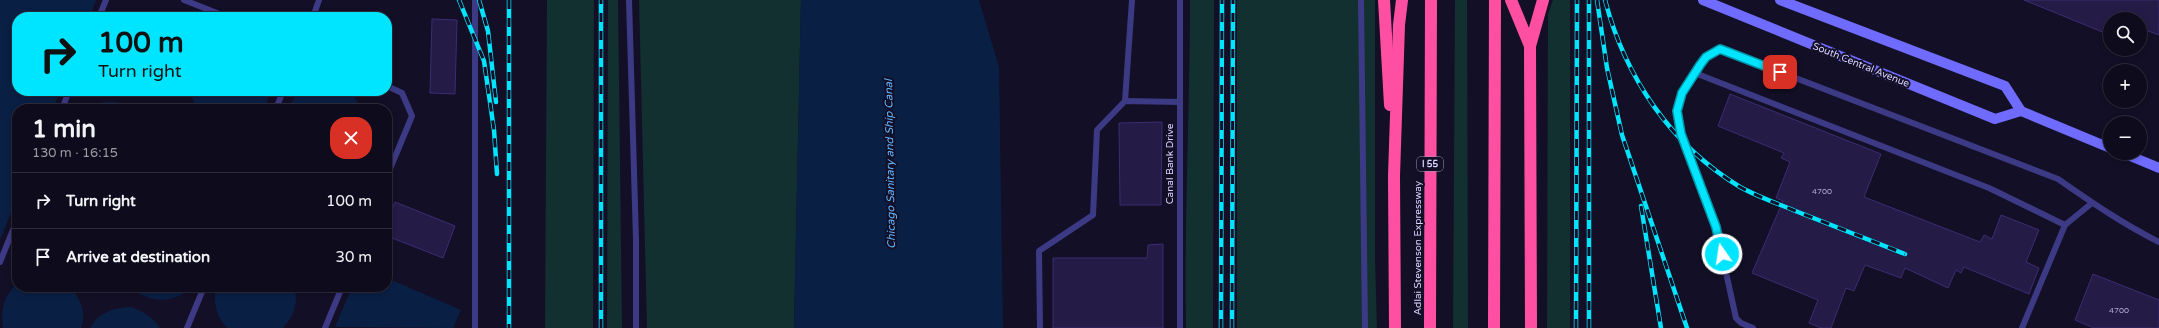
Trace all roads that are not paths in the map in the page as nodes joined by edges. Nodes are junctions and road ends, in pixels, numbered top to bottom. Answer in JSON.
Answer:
{"nodes":[{"id":1,"x":106,"y":0,"type":"edge"},
{"id":2,"x":184,"y":0,"type":"edge"},
{"id":3,"x":320,"y":0,"type":"edge"},
{"id":4,"x":475,"y":0,"type":"edge"},
{"id":5,"x":629,"y":0,"type":"edge"},
{"id":6,"x":1132,"y":0,"type":"edge"},
{"id":7,"x":1180,"y":0,"type":"edge"},
{"id":8,"x":1361,"y":0,"type":"edge"},
{"id":9,"x":1384,"y":0,"type":"edge"},
{"id":10,"x":1402,"y":0,"type":"edge"},
{"id":11,"x":1431,"y":0,"type":"edge"},
{"id":12,"x":1495,"y":0,"type":"edge"},
{"id":13,"x":1510,"y":0,"type":"edge"},
{"id":14,"x":1543,"y":0,"type":"edge"},
{"id":15,"x":1780,"y":0,"type":"edge"},
{"id":16,"x":1705,"y":1,"type":"edge"},
{"id":17,"x":101,"y":12,"type":"edge"},
{"id":18,"x":214,"y":12,"type":"edge"},
{"id":19,"x":315,"y":12,"type":"edge"},
{"id":20,"x":1530,"y":46,"type":"junction"},
{"id":21,"x":1695,"y":73,"type":"junction"},
{"id":22,"x":392,"y":88,"type":"edge"},
{"id":23,"x":1125,"y":101,"type":"junction"},
{"id":24,"x":1180,"y":102,"type":"junction"},
{"id":25,"x":2021,"y":111,"type":"junction"},
{"id":26,"x":2103,"y":145,"type":"edge"},
{"id":27,"x":2140,"y":160,"type":"edge"},
{"id":28,"x":392,"y":164,"type":"edge"},
{"id":29,"x":2159,"y":168,"type":"edge"},
{"id":30,"x":1394,"y":176,"type":"junction"},
{"id":31,"x":2092,"y":203,"type":"junction"},
{"id":32,"x":2065,"y":225,"type":"junction"},
{"id":33,"x":12,"y":232,"type":"edge"},
{"id":34,"x":2159,"y":242,"type":"edge"},
{"id":35,"x":0,"y":262,"type":"edge"},
{"id":36,"x":202,"y":292,"type":"edge"},
{"id":37,"x":340,"y":292,"type":"edge"},
{"id":38,"x":187,"y":328,"type":"edge"},
{"id":39,"x":325,"y":328,"type":"edge"},
{"id":40,"x":475,"y":328,"type":"edge"},
{"id":41,"x":636,"y":328,"type":"edge"},
{"id":42,"x":1040,"y":328,"type":"edge"},
{"id":43,"x":1180,"y":328,"type":"edge"},
{"id":44,"x":1365,"y":328,"type":"edge"},
{"id":45,"x":1396,"y":328,"type":"edge"},
{"id":46,"x":1430,"y":328,"type":"edge"},
{"id":47,"x":1494,"y":328,"type":"edge"},
{"id":48,"x":1531,"y":328,"type":"edge"},
{"id":49,"x":1753,"y":328,"type":"edge"},
{"id":50,"x":2022,"y":328,"type":"edge"}],
"edges":[{"from":1,"to":17,"type":"lane"},
{"from":2,"to":18,"type":"lane"},
{"from":3,"to":19,"type":"lane"},
{"from":4,"to":40,"type":"lane"},
{"from":5,"to":41,"type":"lane"},
{"from":6,"to":23,"type":"lane"},
{"from":7,"to":24,"type":"lane","name":"Canal Bank Drive"},
{"from":8,"to":44,"type":"lane"},
{"from":9,"to":30,"type":"highway"},
{"from":10,"to":30,"type":"highway"},
{"from":11,"to":46,"type":"highway","name":"Adlai Stevenson Expressway","number":"I 55"},
{"from":12,"to":47,"type":"highway"},
{"from":13,"to":20,"type":"highway"},
{"from":14,"to":20,"type":"highway"},
{"from":15,"to":25,"type":"main road"},
{"from":16,"to":25,"type":"main road","name":"South Central Avenue"},
{"from":20,"to":48,"type":"highway"},
{"from":21,"to":31,"type":"lane"},
{"from":21,"to":32,"type":"lane"},
{"from":21,"to":49,"type":"lane"},
{"from":22,"to":28,"type":"lane"},
{"from":23,"to":24,"type":"lane"},
{"from":23,"to":42,"type":"lane"},
{"from":24,"to":43,"type":"lane","name":"Canal Bank Drive"},
{"from":25,"to":26,"type":"main road"},
{"from":27,"to":29,"type":"main road"},
{"from":30,"to":45,"type":"highway"},
{"from":31,"to":32,"type":"lane"},
{"from":31,"to":34,"type":"lane"},
{"from":32,"to":50,"type":"lane"},
{"from":33,"to":35,"type":"lane"},
{"from":36,"to":38,"type":"lane"},
{"from":37,"to":39,"type":"lane"}]}
